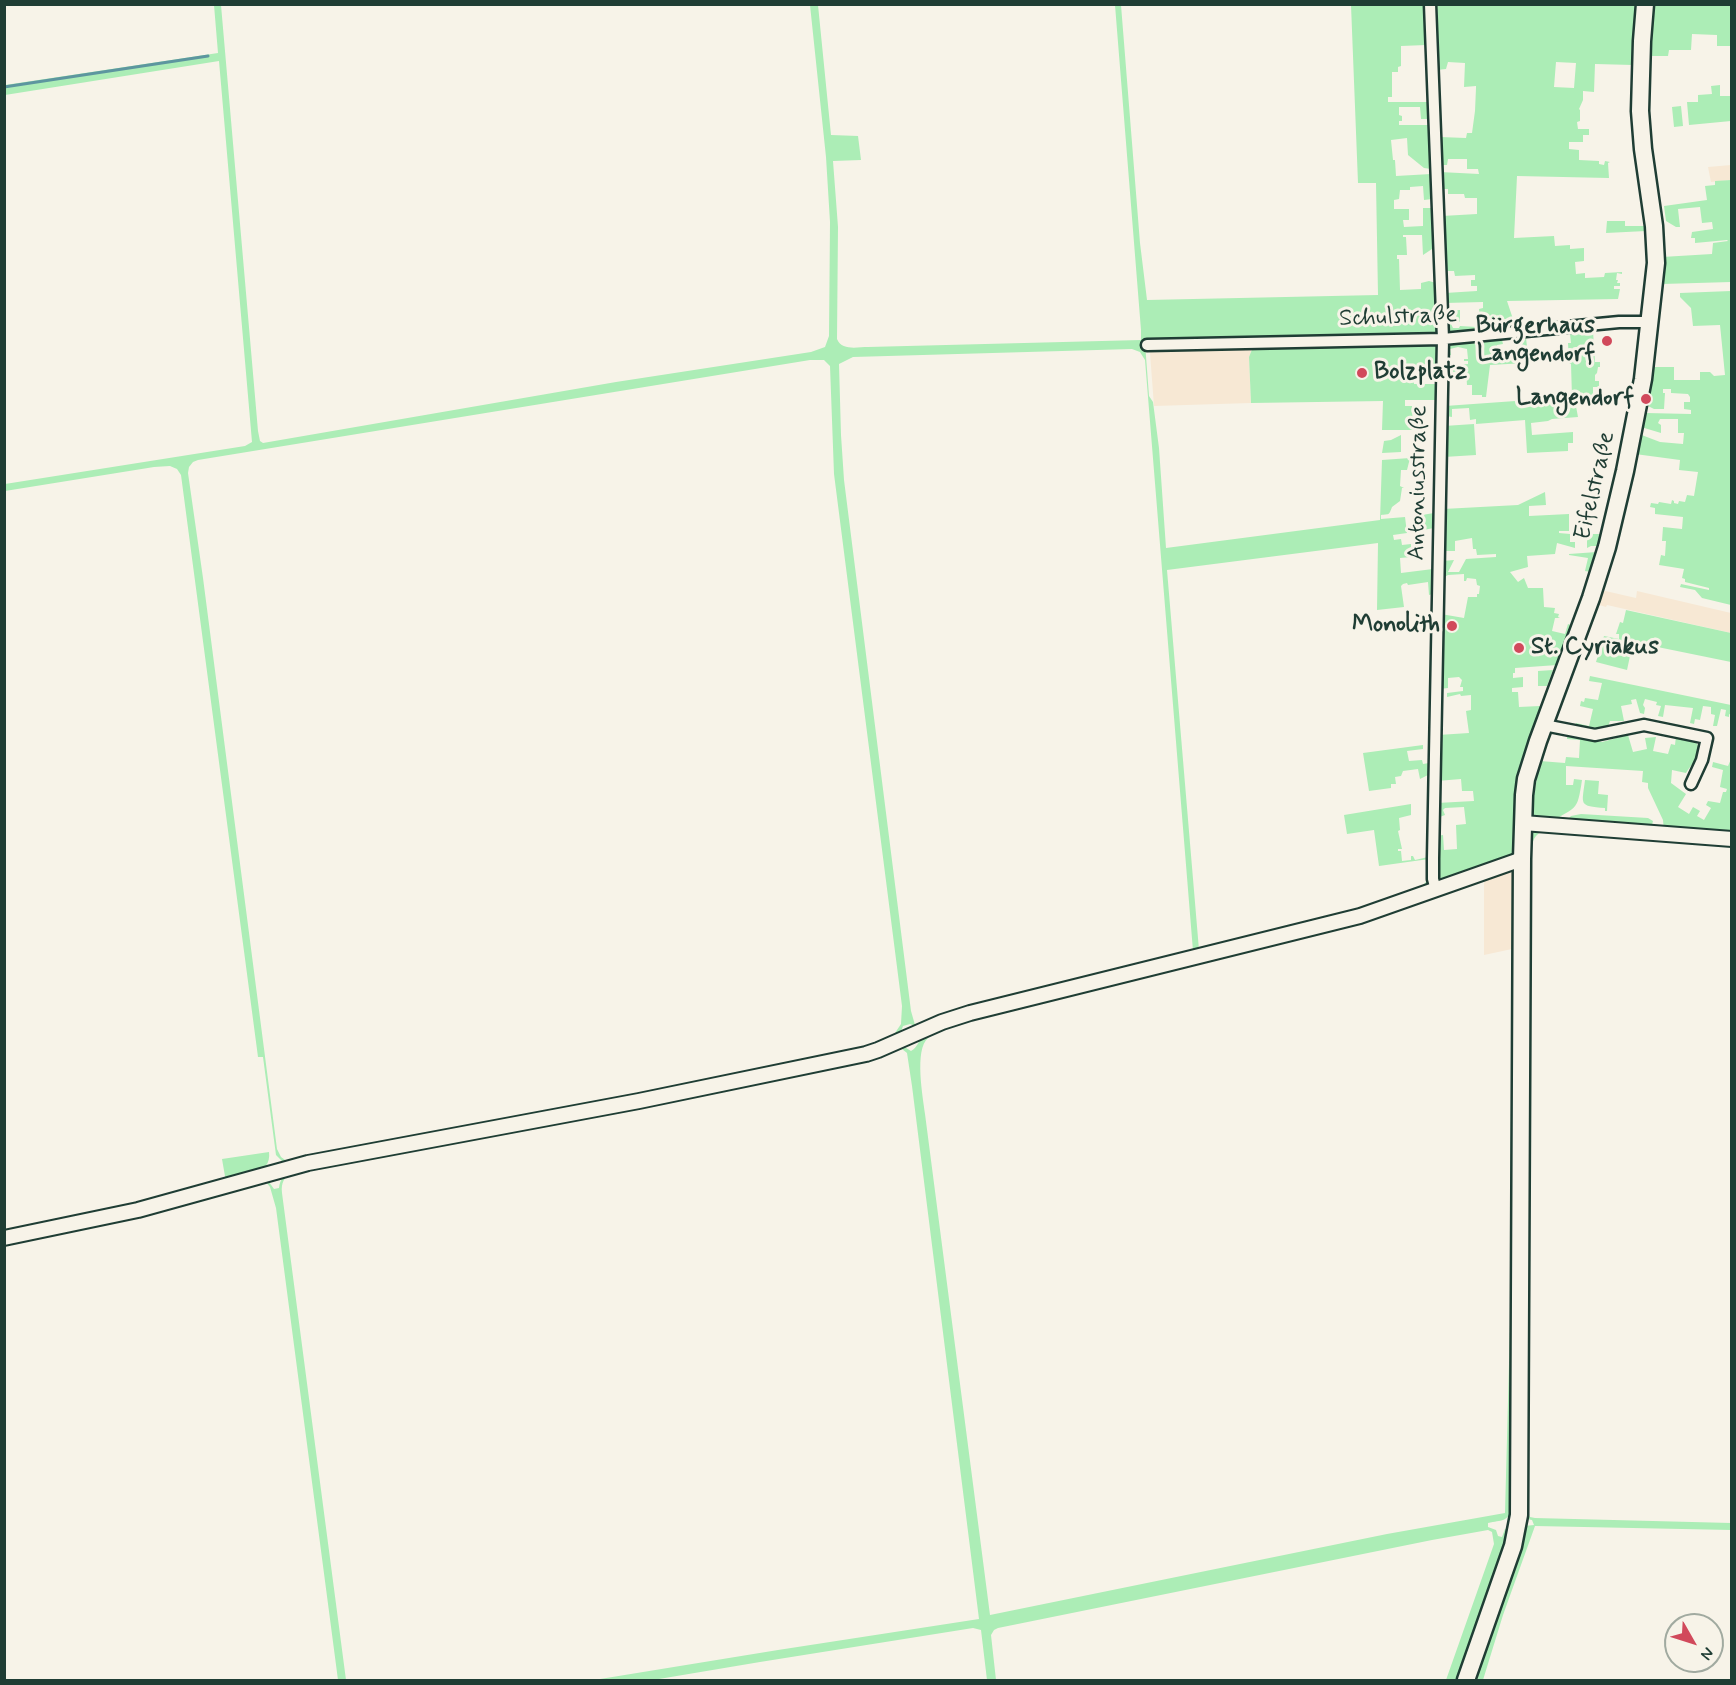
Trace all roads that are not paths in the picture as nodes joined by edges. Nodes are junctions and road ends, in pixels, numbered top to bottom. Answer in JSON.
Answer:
{"nodes":[{"id":1,"x":1430,"y":4,"type":"edge"},
{"id":2,"x":1645,"y":4,"type":"edge"},
{"id":3,"x":1649,"y":322,"type":"junction"},
{"id":4,"x":1443,"y":339,"type":"junction"},
{"id":5,"x":1147,"y":345,"type":"dead end"},
{"id":6,"x":1544,"y":726,"type":"junction"},
{"id":7,"x":1690,"y":784,"type":"dead end"},
{"id":8,"x":1523,"y":823,"type":"junction"},
{"id":9,"x":1731,"y":839,"type":"edge"},
{"id":10,"x":1522,"y":859,"type":"junction"},
{"id":11,"x":1436,"y":890,"type":"junction"},
{"id":12,"x":4,"y":1238,"type":"edge"},
{"id":13,"x":1466,"y":1680,"type":"edge"}],
"edges":[{"from":1,"to":4,"type":"street","name":"Antoniusstraße"},
{"from":2,"to":3,"type":"main road","name":"Eifelstraße"},
{"from":3,"to":4,"type":"street","name":"Schulstraße"},
{"from":3,"to":6,"type":"main road","name":"Eifelstraße"},
{"from":4,"to":5,"type":"street","name":"Schulstraße"},
{"from":4,"to":11,"type":"street","name":"Antoniusstraße"},
{"from":6,"to":7,"type":"street"},
{"from":6,"to":8,"type":"main road","name":"Eifelstraße"},
{"from":8,"to":9,"type":"street"},
{"from":8,"to":10,"type":"main road","name":"Eifelstraße"},
{"from":10,"to":11,"type":"street"},
{"from":10,"to":13,"type":"main road","name":"Eifelstraße"},
{"from":11,"to":12,"type":"street"}]}
